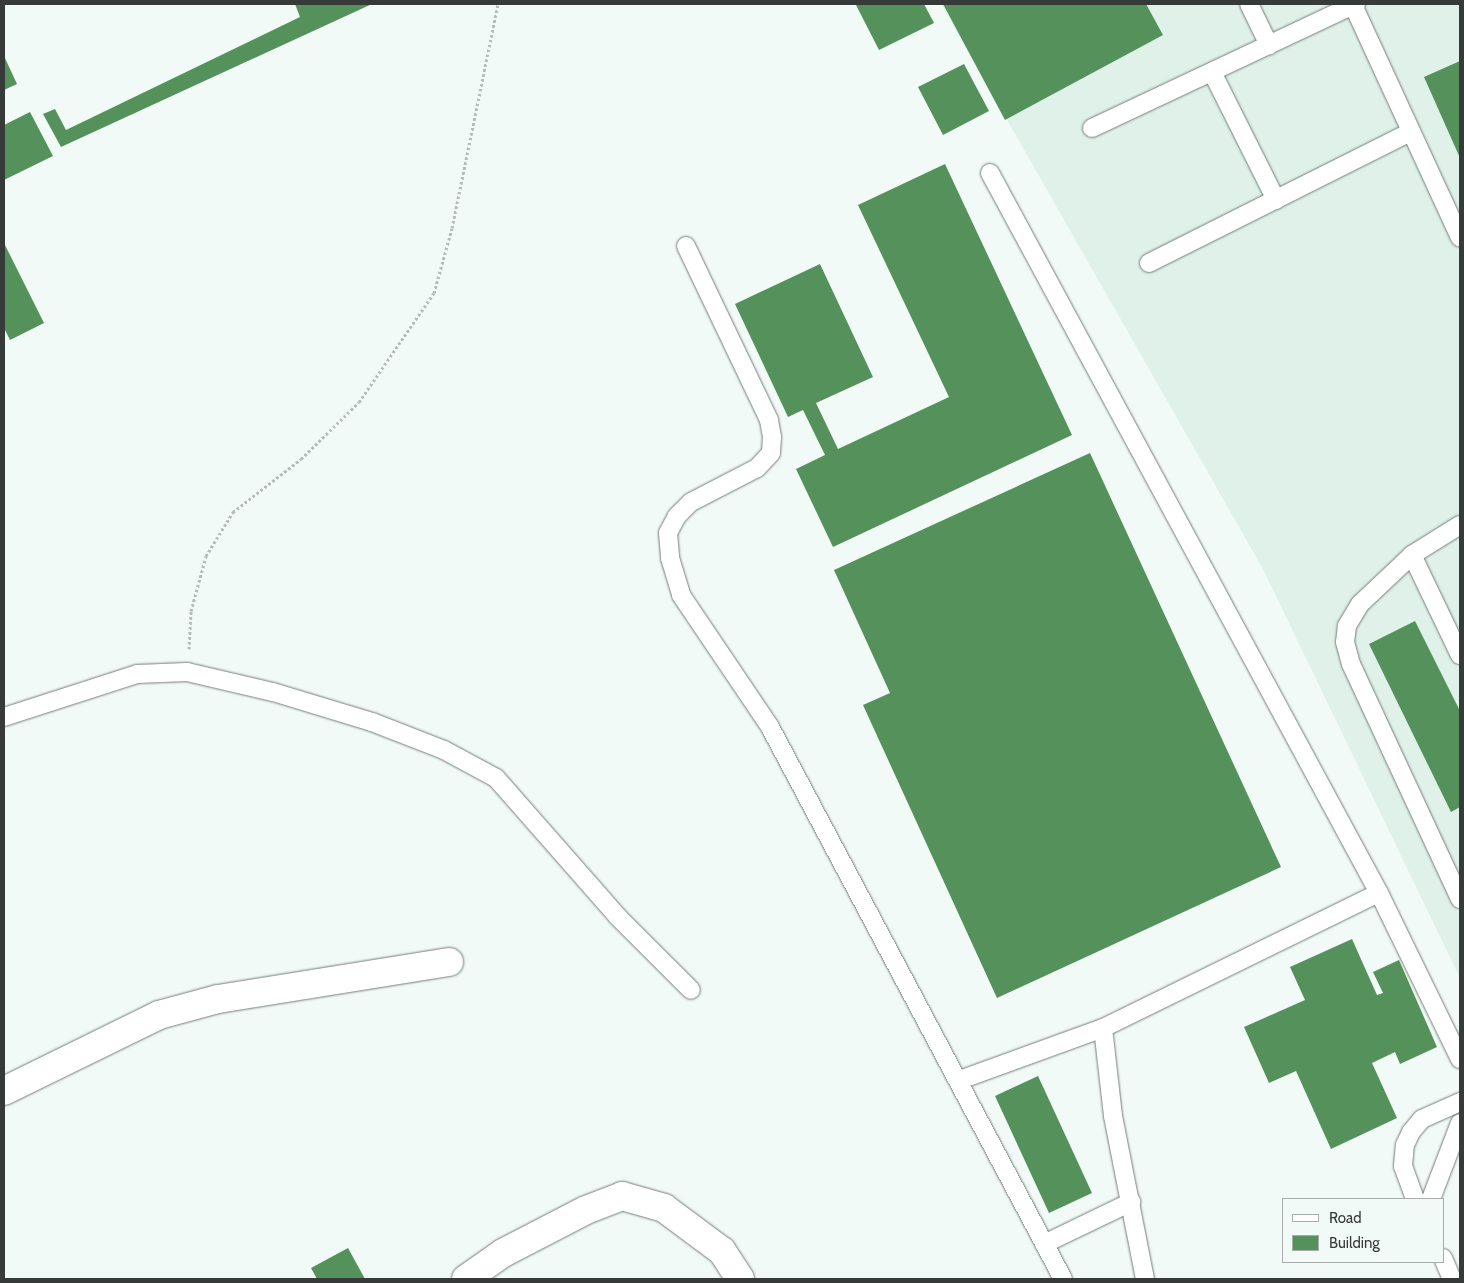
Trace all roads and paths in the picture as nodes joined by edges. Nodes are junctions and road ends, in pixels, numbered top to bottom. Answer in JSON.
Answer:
{"nodes":[{"id":1,"x":498,"y":4,"type":"edge"},
{"id":2,"x":1249,"y":4,"type":"edge"},
{"id":3,"x":1354,"y":4,"type":"edge"},
{"id":4,"x":1269,"y":45,"type":"junction"},
{"id":5,"x":1212,"y":72,"type":"junction"},
{"id":6,"x":1092,"y":128,"type":"dead end"},
{"id":7,"x":1411,"y":132,"type":"junction"},
{"id":8,"x":990,"y":173,"type":"dead end"},
{"id":9,"x":1276,"y":200,"type":"junction"},
{"id":10,"x":1460,"y":238,"type":"edge"},
{"id":11,"x":686,"y":246,"type":"dead end"},
{"id":12,"x":1149,"y":263,"type":"dead end"},
{"id":13,"x":1460,"y":525,"type":"edge"},
{"id":14,"x":1412,"y":555,"type":"junction"},
{"id":15,"x":1460,"y":655,"type":"edge"},
{"id":16,"x":187,"y":672,"type":"junction"},
{"id":17,"x":4,"y":718,"type":"edge"},
{"id":18,"x":1379,"y":893,"type":"junction"},
{"id":19,"x":1460,"y":899,"type":"edge"},
{"id":20,"x":449,"y":962,"type":"dead end"},
{"id":21,"x":691,"y":990,"type":"dead end"},
{"id":22,"x":1103,"y":1028,"type":"junction"},
{"id":23,"x":1460,"y":1059,"type":"edge"},
{"id":24,"x":960,"y":1080,"type":"junction"},
{"id":25,"x":4,"y":1091,"type":"edge"},
{"id":26,"x":1460,"y":1102,"type":"edge"},
{"id":27,"x":1460,"y":1123,"type":"edge"},
{"id":28,"x":1415,"y":1198,"type":"edge"},
{"id":29,"x":1431,"y":1198,"type":"edge"},
{"id":30,"x":1131,"y":1202,"type":"junction"},
{"id":31,"x":1044,"y":1244,"type":"junction"},
{"id":32,"x":1444,"y":1260,"type":"edge"},
{"id":33,"x":466,"y":1279,"type":"edge"},
{"id":34,"x":740,"y":1279,"type":"edge"},
{"id":35,"x":1063,"y":1279,"type":"edge"},
{"id":36,"x":1145,"y":1279,"type":"edge"},
{"id":37,"x":1452,"y":1279,"type":"edge"}],
"edges":[{"from":1,"to":16,"type":"path"},
{"from":2,"to":4,"type":"lane"},
{"from":3,"to":4,"type":"lane"},
{"from":3,"to":7,"type":"lane"},
{"from":4,"to":5,"type":"lane"},
{"from":5,"to":6,"type":"lane"},
{"from":5,"to":9,"type":"lane"},
{"from":7,"to":9,"type":"lane"},
{"from":7,"to":10,"type":"lane"},
{"from":8,"to":18,"type":"lane"},
{"from":9,"to":12,"type":"lane"},
{"from":11,"to":24,"type":"lane"},
{"from":13,"to":14,"type":"lane"},
{"from":14,"to":15,"type":"lane"},
{"from":14,"to":19,"type":"lane"},
{"from":16,"to":17,"type":"lane"},
{"from":16,"to":21,"type":"lane"},
{"from":18,"to":22,"type":"lane"},
{"from":18,"to":23,"type":"lane"},
{"from":20,"to":25,"type":"street"},
{"from":22,"to":24,"type":"lane"},
{"from":22,"to":30,"type":"lane"},
{"from":24,"to":31,"type":"lane"},
{"from":26,"to":28,"type":"lane"},
{"from":27,"to":29,"type":"lane"},
{"from":30,"to":31,"type":"lane"},
{"from":30,"to":36,"type":"lane"},
{"from":31,"to":35,"type":"lane"},
{"from":32,"to":37,"type":"lane"},
{"from":33,"to":34,"type":"street"}]}
